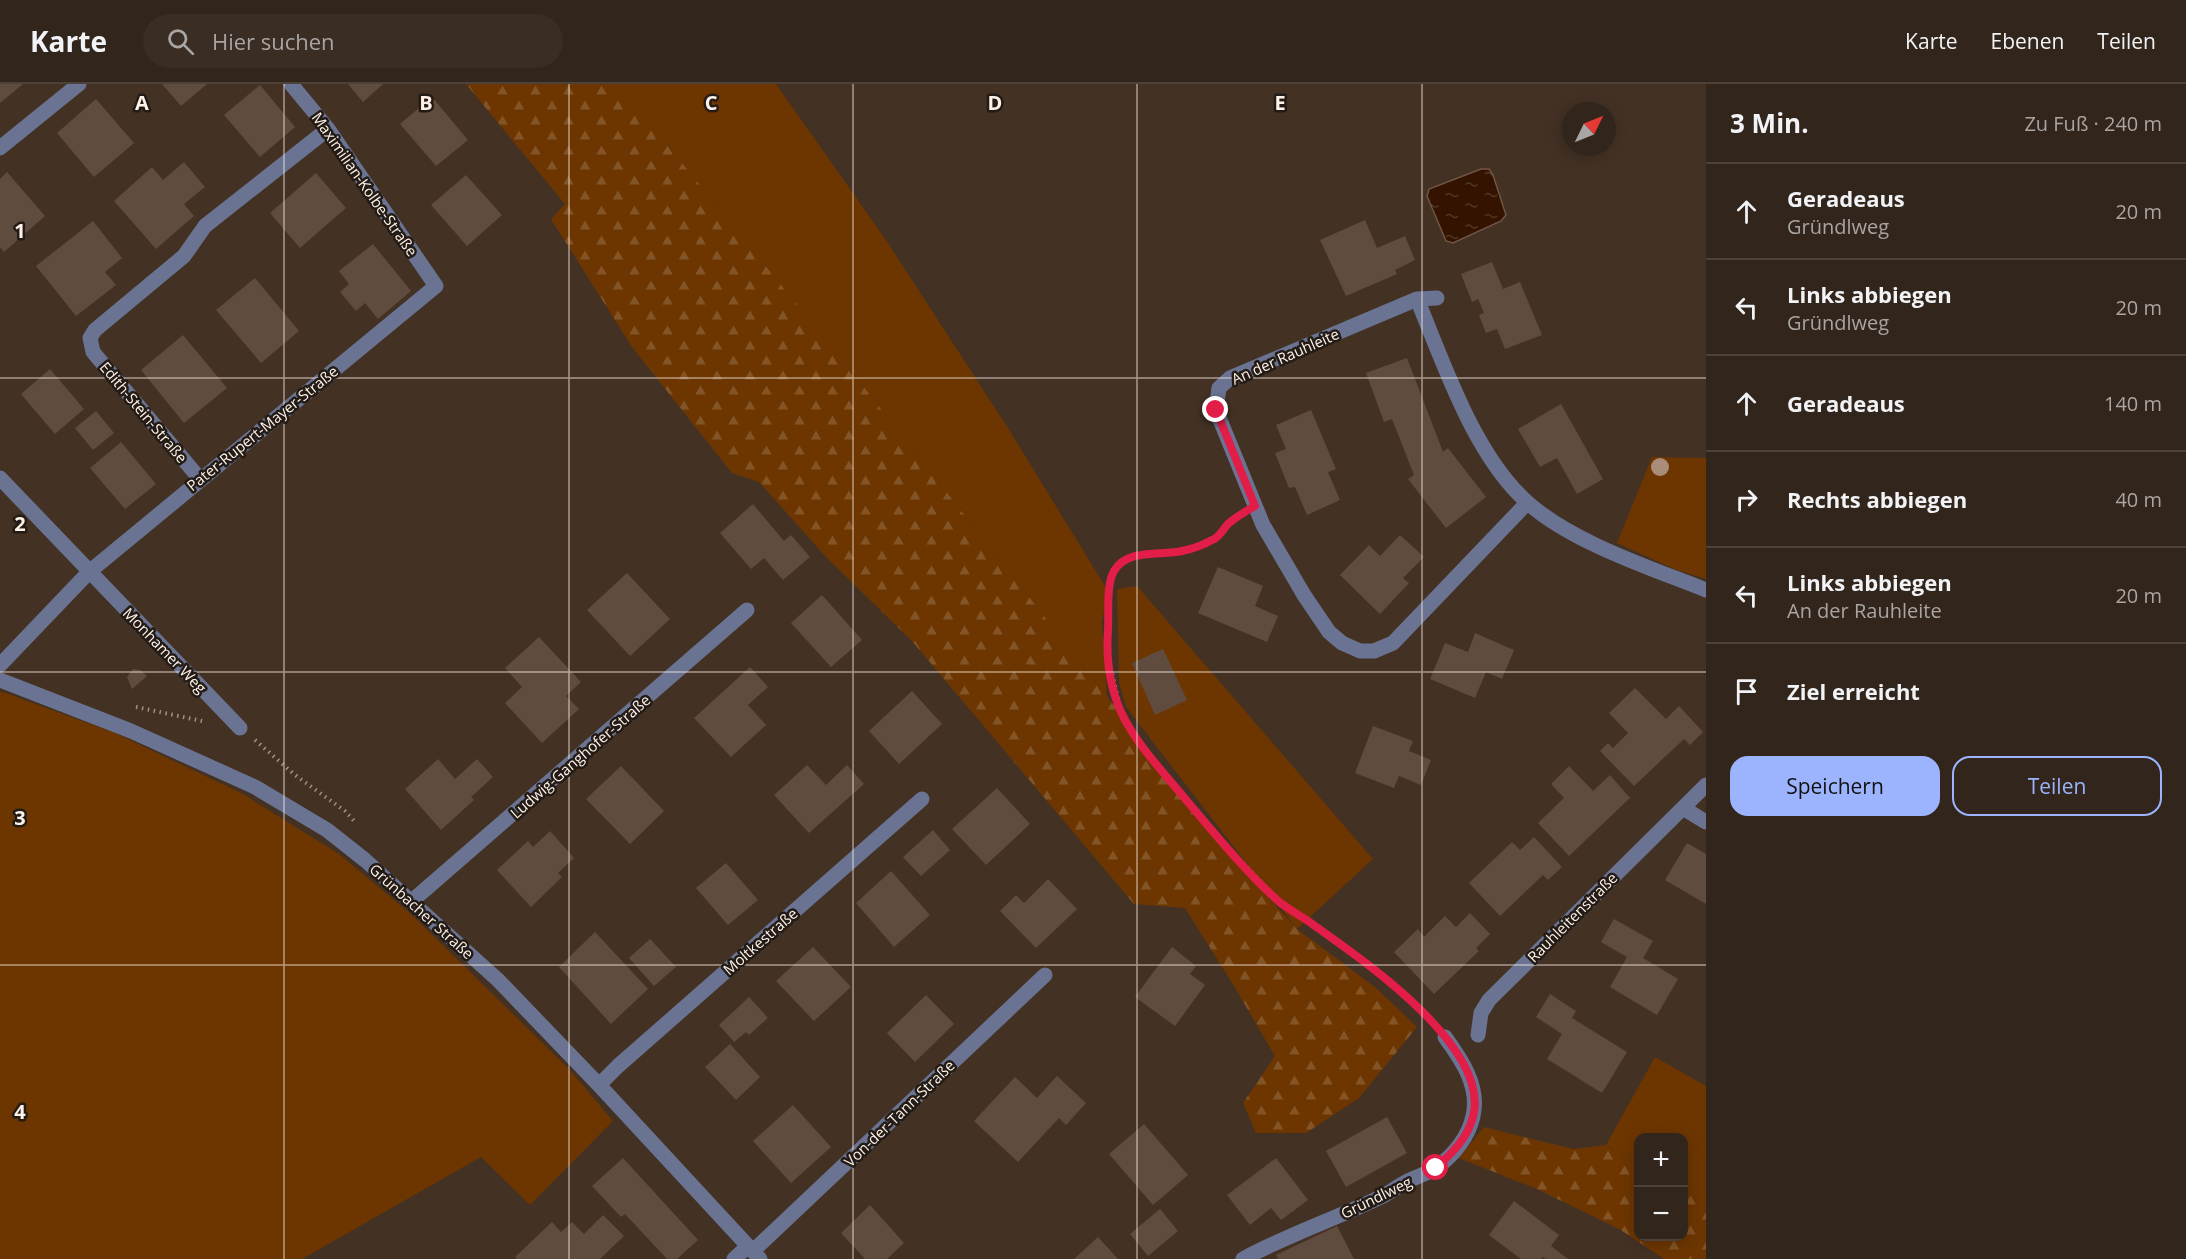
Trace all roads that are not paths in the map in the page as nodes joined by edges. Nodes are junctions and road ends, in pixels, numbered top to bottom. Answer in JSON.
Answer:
{"nodes":[{"id":1,"x":79,"y":84,"type":"edge"},
{"id":2,"x":291,"y":84,"type":"edge"},
{"id":3,"x":328,"y":129,"type":"junction"},
{"id":4,"x":0,"y":148,"type":"edge"},
{"id":5,"x":436,"y":286,"type":"joint"},
{"id":6,"x":1437,"y":298,"type":"dead end"},
{"id":7,"x":1417,"y":300,"type":"junction"},
{"id":8,"x":0,"y":478,"type":"edge"},
{"id":9,"x":200,"y":479,"type":"junction"},
{"id":10,"x":1527,"y":502,"type":"junction"},
{"id":11,"x":89,"y":572,"type":"junction"},
{"id":12,"x":1706,"y":590,"type":"edge"},
{"id":13,"x":747,"y":610,"type":"dead end"},
{"id":14,"x":0,"y":665,"type":"edge"},
{"id":15,"x":0,"y":680,"type":"edge"},
{"id":16,"x":240,"y":728,"type":"road end"},
{"id":17,"x":1706,"y":785,"type":"edge"},
{"id":18,"x":922,"y":799,"type":"dead end"},
{"id":19,"x":1683,"y":808,"type":"junction"},
{"id":20,"x":1706,"y":822,"type":"edge"},
{"id":21,"x":412,"y":901,"type":"junction"},
{"id":22,"x":1045,"y":975,"type":"dead end"},
{"id":23,"x":1478,"y":1035,"type":"dead end"},
{"id":24,"x":1444,"y":1037,"type":"road end"},
{"id":25,"x":599,"y":1085,"type":"junction"},
{"id":26,"x":754,"y":1252,"type":"edge"},
{"id":27,"x":734,"y":1259,"type":"edge"},
{"id":28,"x":1243,"y":1259,"type":"edge"}],
"edges":[{"from":1,"to":4,"type":"street"},
{"from":2,"to":3,"type":"street","name":"Maximilian-Kolbe-Straße"},
{"from":3,"to":5,"type":"street","name":"Maximilian-Kolbe-Straße"},
{"from":3,"to":9,"type":"street","name":"Edith-Stein-Straße"},
{"from":5,"to":9,"type":"street","name":"Pater-Rupert-Mayer-Straße"},
{"from":6,"to":7,"type":"street","name":"An der Rauhleite"},
{"from":7,"to":10,"type":"street"},
{"from":7,"to":10,"type":"street","name":"An der Rauhleite"},
{"from":8,"to":11,"type":"street","name":"Monhamer Weg"},
{"from":9,"to":11,"type":"street","name":"Pater-Rupert-Mayer-Straße"},
{"from":10,"to":12,"type":"street"},
{"from":11,"to":14,"type":"street"},
{"from":11,"to":16,"type":"street","name":"Monhamer Weg"},
{"from":13,"to":21,"type":"street","name":"Ludwig-Ganghofer-Straße"},
{"from":15,"to":21,"type":"street","name":"Grünbacher Straße"},
{"from":17,"to":19,"type":"street","name":"Rauhleitenstraße"},
{"from":18,"to":25,"type":"street","name":"Moltkestraße"},
{"from":19,"to":20,"type":"street"},
{"from":19,"to":23,"type":"street","name":"Rauhleitenstraße"},
{"from":21,"to":25,"type":"street","name":"Grünbacher Straße"},
{"from":22,"to":26,"type":"street","name":"Von-der-Tann-Straße"},
{"from":24,"to":28,"type":"street","name":"Gründlweg"},
{"from":25,"to":26,"type":"street","name":"Grünbacher Straße"},
{"from":26,"to":27,"type":"street","name":"Von-der-Tann-Straße"}]}
